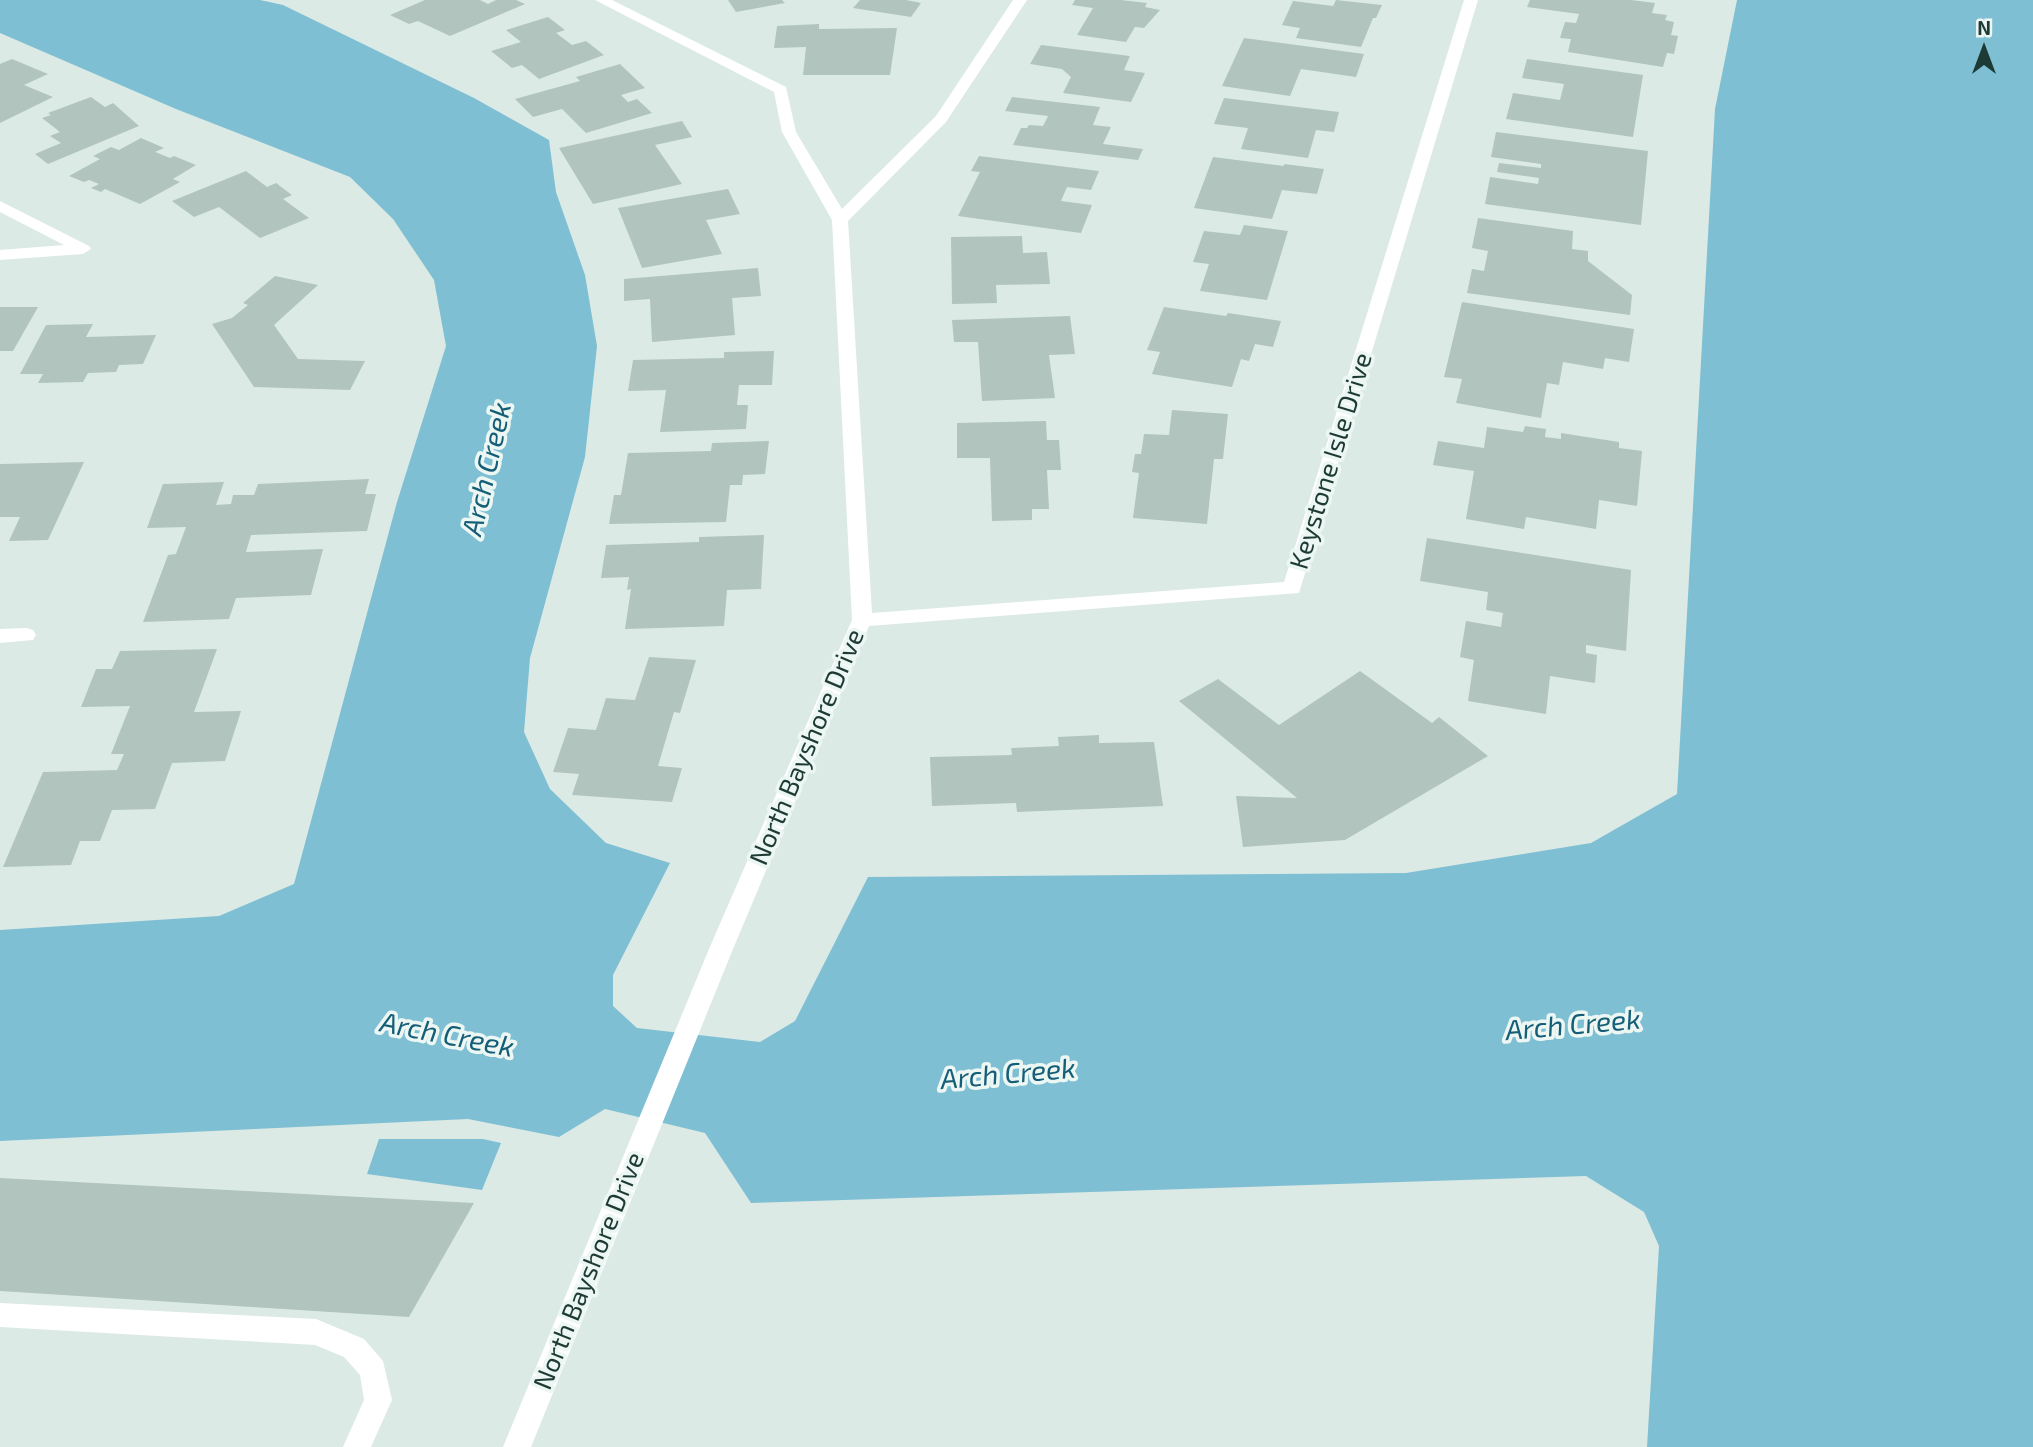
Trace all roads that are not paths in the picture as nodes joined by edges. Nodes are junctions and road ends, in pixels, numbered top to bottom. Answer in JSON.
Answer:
{"nodes":[{"id":1,"x":602,"y":0,"type":"edge"},
{"id":2,"x":1020,"y":0,"type":"edge"},
{"id":3,"x":1471,"y":0,"type":"edge"},
{"id":4,"x":0,"y":206,"type":"edge"},
{"id":5,"x":840,"y":220,"type":"junction"},
{"id":6,"x":0,"y":255,"type":"edge"},
{"id":7,"x":862,"y":620,"type":"junction"},
{"id":8,"x":26,"y":635,"type":"dead end"},
{"id":9,"x":0,"y":636,"type":"edge"},
{"id":10,"x":0,"y":1315,"type":"edge"},
{"id":11,"x":357,"y":1447,"type":"edge"},
{"id":12,"x":517,"y":1447,"type":"edge"}],
"edges":[{"from":1,"to":5,"type":"street","name":"North Bayshore Drive"},
{"from":2,"to":5,"type":"street"},
{"from":3,"to":7,"type":"street","name":"Keystone Isle Drive"},
{"from":4,"to":6,"type":"street"},
{"from":5,"to":7,"type":"street","name":"North Bayshore Drive"},
{"from":7,"to":12,"type":"street","name":"North Bayshore Drive"},
{"from":8,"to":9,"type":"street"},
{"from":10,"to":11,"type":"street"}]}
